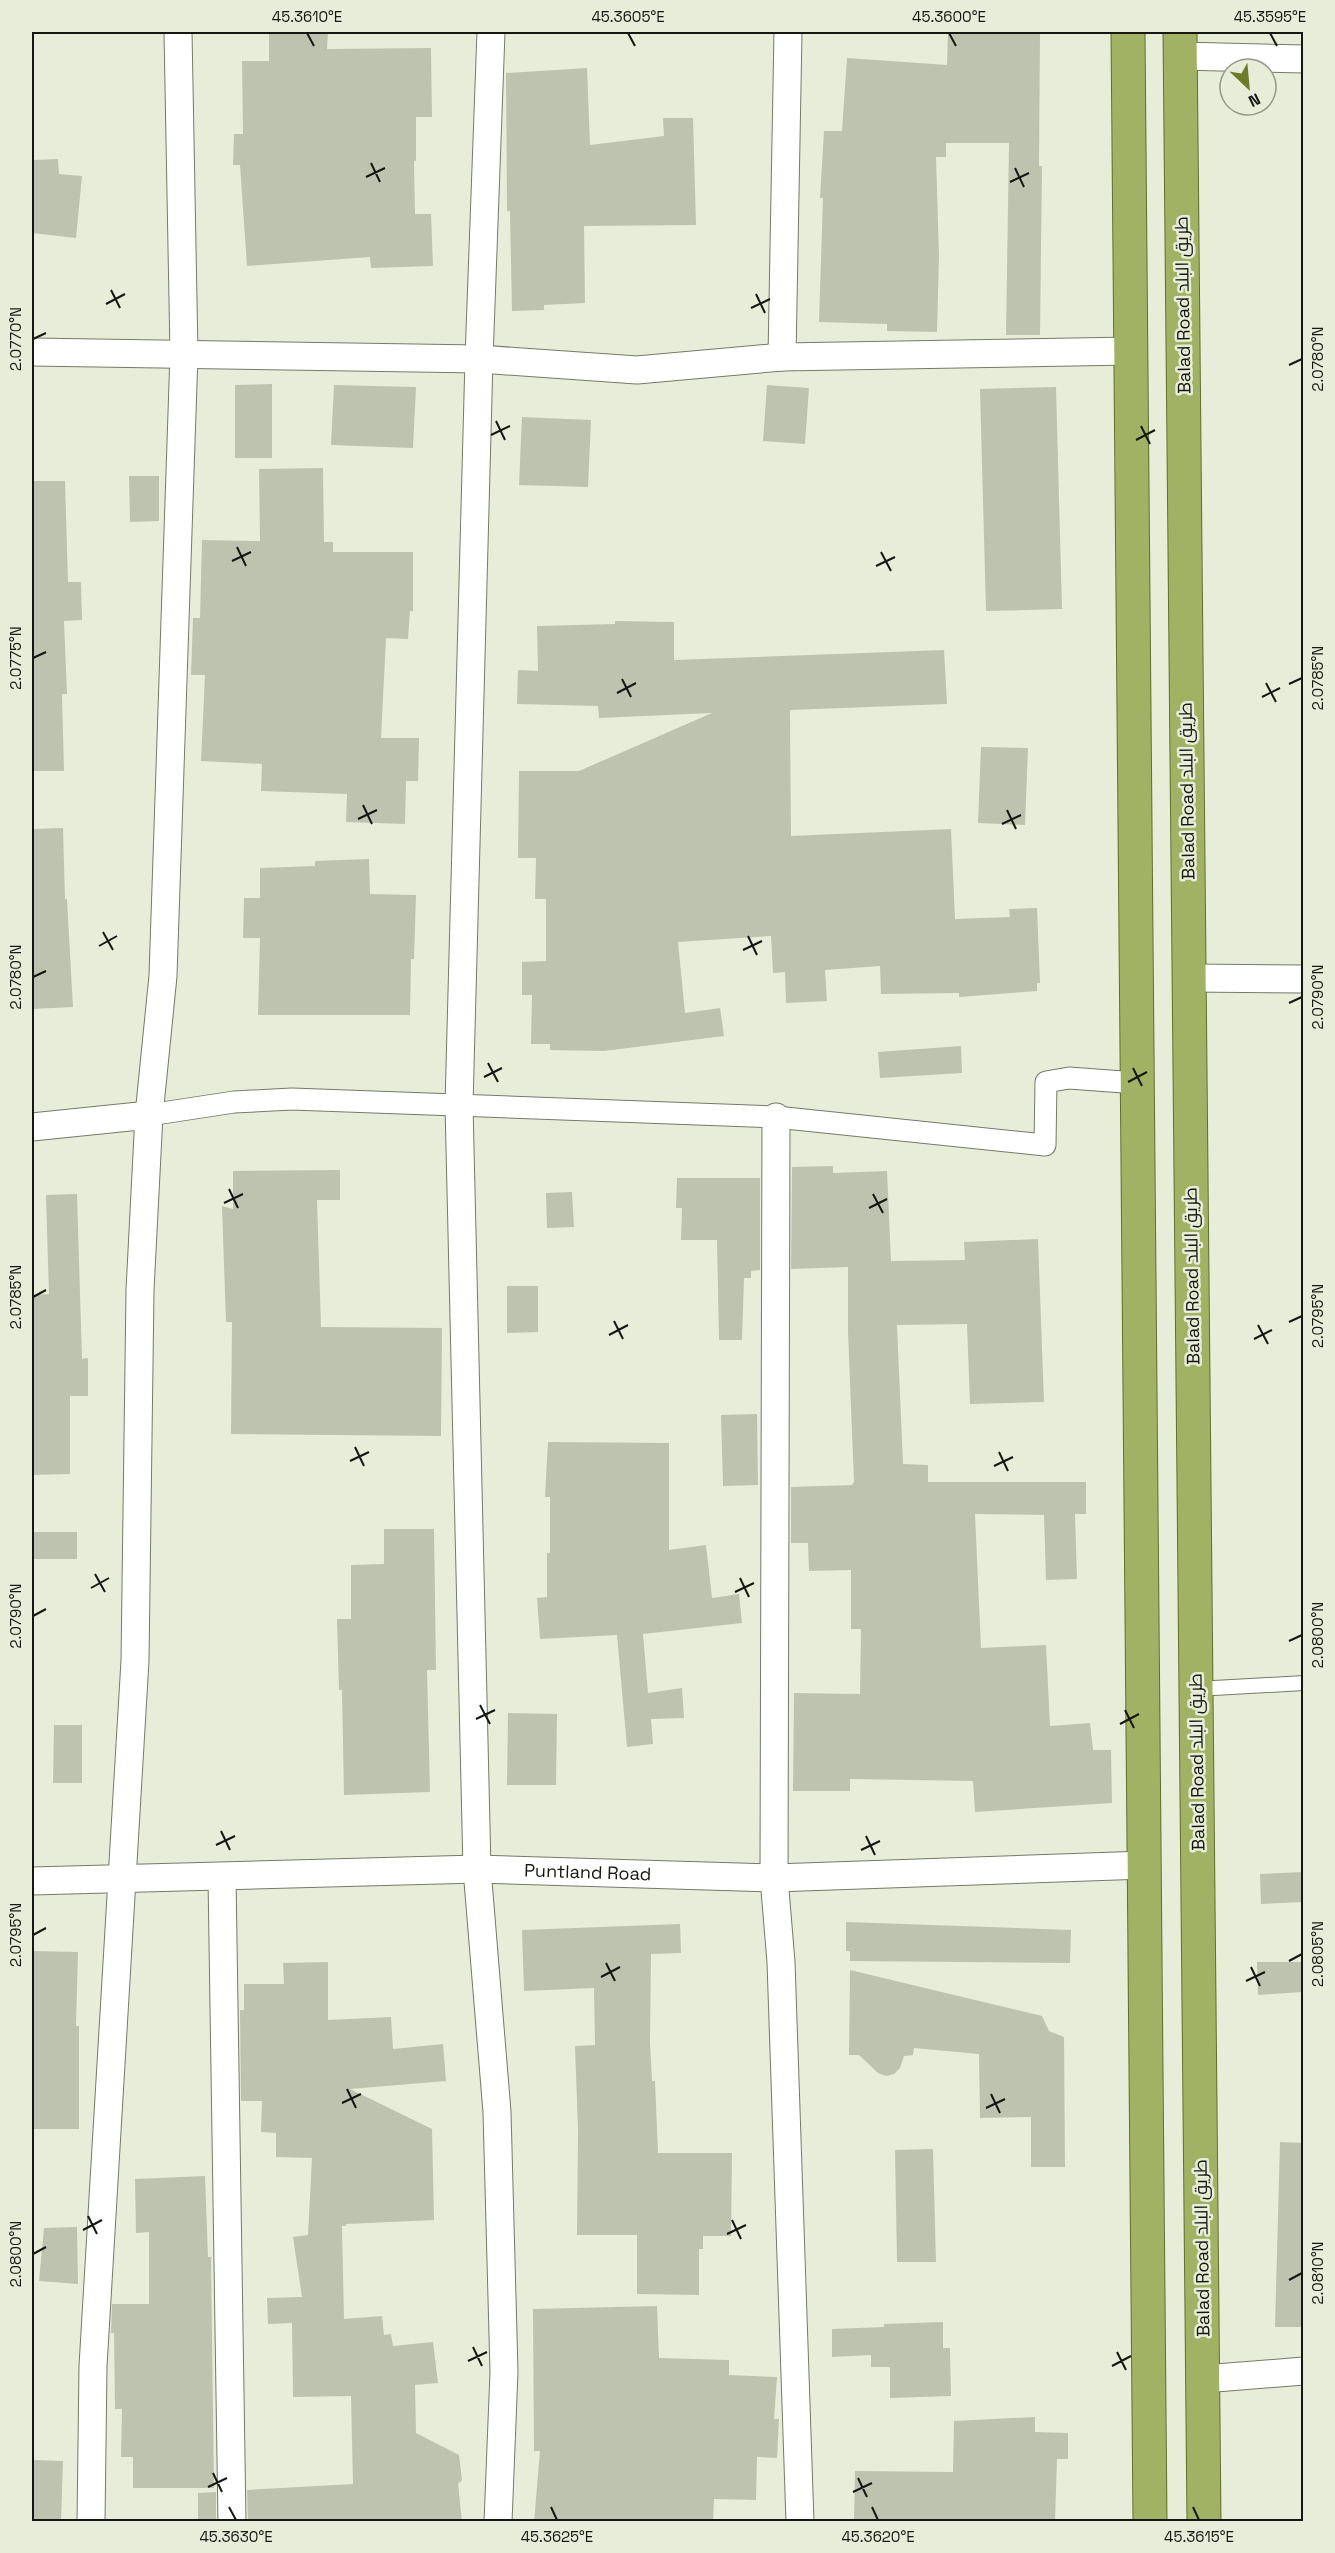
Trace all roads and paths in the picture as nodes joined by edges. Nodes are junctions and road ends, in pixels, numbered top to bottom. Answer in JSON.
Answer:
{"nodes":[{"id":1,"x":178,"y":32,"type":"edge"},
{"id":2,"x":491,"y":32,"type":"edge"},
{"id":3,"x":788,"y":32,"type":"edge"},
{"id":4,"x":1128,"y":32,"type":"edge"},
{"id":5,"x":1180,"y":44,"type":"edge"},
{"id":6,"x":1304,"y":59,"type":"edge"},
{"id":7,"x":1131,"y":351,"type":"junction"},
{"id":8,"x":32,"y":352,"type":"edge"},
{"id":9,"x":184,"y":354,"type":"junction"},
{"id":10,"x":782,"y":357,"type":"junction"},
{"id":11,"x":478,"y":359,"type":"junction"},
{"id":12,"x":1189,"y":978,"type":"junction"},
{"id":13,"x":1304,"y":979,"type":"edge"},
{"id":14,"x":1137,"y":1083,"type":"junction"},
{"id":15,"x":459,"y":1105,"type":"junction"},
{"id":16,"x":149,"y":1115,"type":"junction"},
{"id":17,"x":776,"y":1118,"type":"junction"},
{"id":18,"x":32,"y":1127,"type":"edge"},
{"id":19,"x":1304,"y":1683,"type":"edge"},
{"id":20,"x":1196,"y":1689,"type":"junction"},
{"id":21,"x":1145,"y":1865,"type":"junction"},
{"id":22,"x":477,"y":1869,"type":"junction"},
{"id":23,"x":222,"y":1877,"type":"junction"},
{"id":24,"x":121,"y":1878,"type":"junction"},
{"id":25,"x":774,"y":1878,"type":"junction"},
{"id":26,"x":32,"y":1881,"type":"edge"},
{"id":27,"x":1304,"y":2371,"type":"edge"},
{"id":28,"x":1203,"y":2379,"type":"junction"},
{"id":29,"x":91,"y":2522,"type":"edge"},
{"id":30,"x":232,"y":2522,"type":"edge"},
{"id":31,"x":498,"y":2522,"type":"edge"},
{"id":32,"x":800,"y":2522,"type":"edge"},
{"id":33,"x":1150,"y":2522,"type":"edge"},
{"id":34,"x":1204,"y":2522,"type":"edge"}],
"edges":[{"from":1,"to":9,"type":"street"},
{"from":2,"to":11,"type":"street"},
{"from":3,"to":10,"type":"street"},
{"from":4,"to":7,"type":"highway"},
{"from":5,"to":6,"type":"street"},
{"from":5,"to":12,"type":"highway","name":"Balad Road طريق البلد"},
{"from":7,"to":10,"type":"street"},
{"from":7,"to":14,"type":"highway"},
{"from":8,"to":9,"type":"street"},
{"from":9,"to":11,"type":"street"},
{"from":9,"to":16,"type":"street"},
{"from":10,"to":11,"type":"street"},
{"from":11,"to":15,"type":"street"},
{"from":12,"to":13,"type":"street"},
{"from":12,"to":20,"type":"highway","name":"Balad Road طريق البلد"},
{"from":14,"to":17,"type":"street"},
{"from":14,"to":21,"type":"highway"},
{"from":15,"to":16,"type":"street"},
{"from":15,"to":17,"type":"street"},
{"from":15,"to":22,"type":"street"},
{"from":16,"to":18,"type":"street"},
{"from":16,"to":24,"type":"street"},
{"from":17,"to":25,"type":"street"},
{"from":19,"to":20,"type":"lane"},
{"from":20,"to":28,"type":"highway","name":"Balad Road طريق البلد"},
{"from":21,"to":25,"type":"street","name":"Puntland Road"},
{"from":21,"to":33,"type":"highway"},
{"from":22,"to":23,"type":"street","name":"Puntland Road"},
{"from":22,"to":25,"type":"street","name":"Puntland Road"},
{"from":22,"to":31,"type":"street"},
{"from":23,"to":24,"type":"street","name":"Puntland Road"},
{"from":23,"to":30,"type":"street"},
{"from":24,"to":26,"type":"street","name":"Puntland Road"},
{"from":24,"to":29,"type":"street"},
{"from":25,"to":32,"type":"street"},
{"from":27,"to":28,"type":"street"},
{"from":28,"to":34,"type":"highway","name":"Balad Road طريق البلد"}]}
